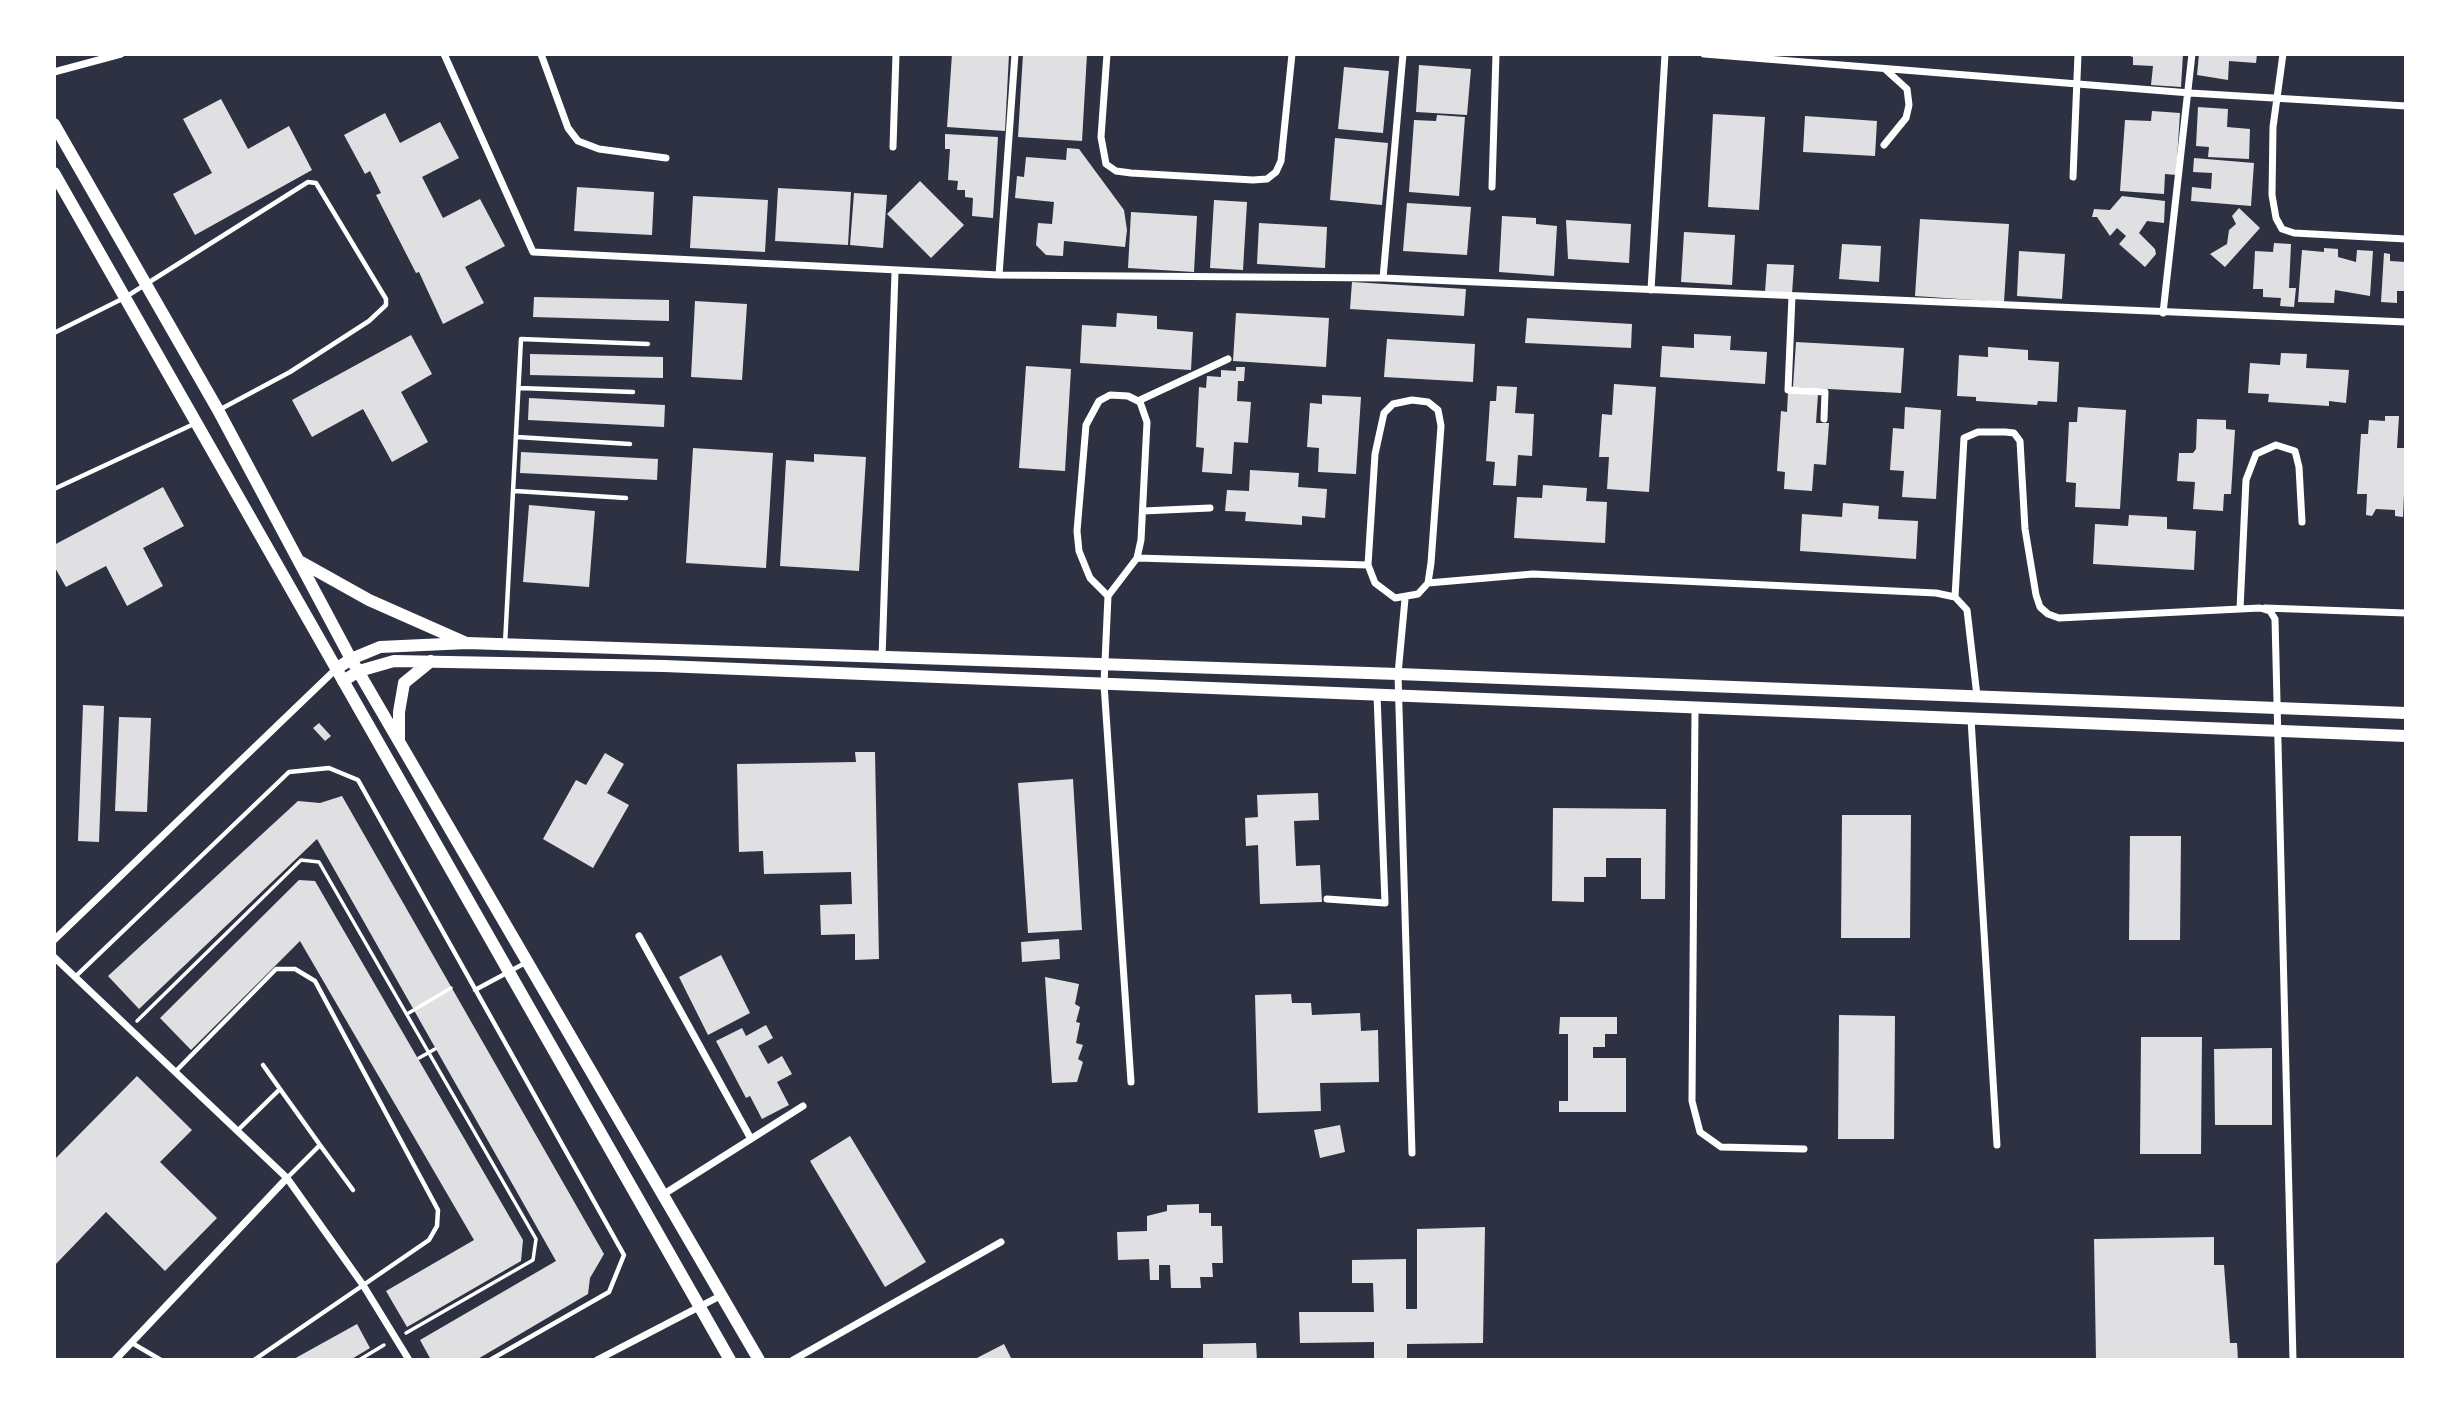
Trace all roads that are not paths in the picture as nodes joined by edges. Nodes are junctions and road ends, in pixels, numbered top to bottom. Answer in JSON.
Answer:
{"nodes":[{"id":1,"x":121,"y":54,"type":"edge"},
{"id":2,"x":444,"y":54,"type":"edge"},
{"id":3,"x":541,"y":54,"type":"edge"},
{"id":4,"x":895,"y":54,"type":"edge"},
{"id":5,"x":1015,"y":54,"type":"edge"},
{"id":6,"x":1107,"y":54,"type":"edge"},
{"id":7,"x":1292,"y":54,"type":"edge"},
{"id":8,"x":1402,"y":54,"type":"edge"},
{"id":9,"x":1496,"y":54,"type":"edge"},
{"id":10,"x":1665,"y":54,"type":"edge"},
{"id":11,"x":1704,"y":54,"type":"edge"},
{"id":12,"x":2078,"y":54,"type":"edge"},
{"id":13,"x":2192,"y":54,"type":"edge"},
{"id":14,"x":2283,"y":54,"type":"edge"},
{"id":15,"x":1785,"y":58,"type":"edge"},
{"id":16,"x":1886,"y":69,"type":"junction"},
{"id":17,"x":54,"y":72,"type":"edge"},
{"id":18,"x":2078,"y":84,"type":"junction"},
{"id":19,"x":2190,"y":93,"type":"junction"},
{"id":20,"x":2274,"y":98,"type":"junction"},
{"id":21,"x":2406,"y":106,"type":"edge"},
{"id":22,"x":54,"y":124,"type":"edge"},
{"id":23,"x":1884,"y":145,"type":"dead end"},
{"id":24,"x":893,"y":146,"type":"dead end"},
{"id":25,"x":666,"y":158,"type":"dead end"},
{"id":26,"x":56,"y":177,"type":"edge"},
{"id":27,"x":2073,"y":177,"type":"dead end"},
{"id":28,"x":1492,"y":187,"type":"dead end"},
{"id":29,"x":2406,"y":239,"type":"edge"},
{"id":30,"x":895,"y":272,"type":"junction"},
{"id":31,"x":999,"y":275,"type":"junction"},
{"id":32,"x":1383,"y":278,"type":"junction"},
{"id":33,"x":146,"y":283,"type":"junction"},
{"id":34,"x":1651,"y":290,"type":"junction"},
{"id":35,"x":1792,"y":296,"type":"junction"},
{"id":36,"x":124,"y":298,"type":"junction"},
{"id":37,"x":2163,"y":313,"type":"junction"},
{"id":38,"x":2406,"y":322,"type":"edge"},
{"id":39,"x":54,"y":334,"type":"edge"},
{"id":40,"x":648,"y":344,"type":"dead end"},
{"id":41,"x":1228,"y":359,"type":"dead end"},
{"id":42,"x":519,"y":388,"type":"junction"},
{"id":43,"x":633,"y":392,"type":"dead end"},
{"id":44,"x":1138,"y":401,"type":"junction"},
{"id":45,"x":218,"y":411,"type":"junction"},
{"id":46,"x":1824,"y":419,"type":"dead end"},
{"id":47,"x":197,"y":423,"type":"junction"},
{"id":48,"x":517,"y":437,"type":"junction"},
{"id":49,"x":630,"y":444,"type":"dead end"},
{"id":50,"x":54,"y":489,"type":"edge"},
{"id":51,"x":514,"y":491,"type":"junction"},
{"id":52,"x":625,"y":498,"type":"dead end"},
{"id":53,"x":1210,"y":508,"type":"dead end"},
{"id":54,"x":1143,"y":511,"type":"junction"},
{"id":55,"x":2302,"y":522,"type":"dead end"},
{"id":56,"x":1137,"y":558,"type":"junction"},
{"id":57,"x":300,"y":561,"type":"junction"},
{"id":58,"x":1368,"y":565,"type":"junction"},
{"id":59,"x":1428,"y":583,"type":"junction"},
{"id":60,"x":1108,"y":596,"type":"junction"},
{"id":61,"x":1955,"y":597,"type":"junction"},
{"id":62,"x":1405,"y":599,"type":"junction"},
{"id":63,"x":2260,"y":608,"type":"junction"},
{"id":64,"x":2240,"y":609,"type":"junction"},
{"id":65,"x":2406,"y":613,"type":"edge"},
{"id":66,"x":467,"y":643,"type":"junction"},
{"id":67,"x":505,"y":644,"type":"junction"},
{"id":68,"x":882,"y":658,"type":"junction"},
{"id":69,"x":351,"y":659,"type":"junction"},
{"id":70,"x":431,"y":662,"type":"junction"},
{"id":71,"x":1105,"y":666,"type":"junction"},
{"id":72,"x":359,"y":671,"type":"junction"},
{"id":73,"x":1398,"y":674,"type":"junction"},
{"id":74,"x":339,"y":675,"type":"junction"},
{"id":75,"x":1104,"y":684,"type":"junction"},
{"id":76,"x":1377,"y":695,"type":"junction"},
{"id":77,"x":1399,"y":696,"type":"junction"},
{"id":78,"x":1977,"y":696,"type":"junction"},
{"id":79,"x":2277,"y":708,"type":"junction"},
{"id":80,"x":1695,"y":709,"type":"junction"},
{"id":81,"x":2406,"y":713,"type":"edge"},
{"id":82,"x":1971,"y":719,"type":"junction"},
{"id":83,"x":2278,"y":731,"type":"junction"},
{"id":84,"x":2406,"y":736,"type":"edge"},
{"id":85,"x":399,"y":740,"type":"junction"},
{"id":86,"x":1327,"y":900,"type":"dead end"},
{"id":87,"x":639,"y":936,"type":"dead end"},
{"id":88,"x":54,"y":940,"type":"edge"},
{"id":89,"x":54,"y":957,"type":"edge"},
{"id":90,"x":529,"y":961,"type":"junction"},
{"id":91,"x":510,"y":971,"type":"junction"},
{"id":92,"x":75,"y":977,"type":"junction"},
{"id":93,"x":475,"y":990,"type":"junction"},
{"id":94,"x":263,"y":1065,"type":"dead end"},
{"id":95,"x":175,"y":1072,"type":"junction"},
{"id":96,"x":1131,"y":1082,"type":"dead end"},
{"id":97,"x":280,"y":1089,"type":"junction"},
{"id":98,"x":803,"y":1106,"type":"dead end"},
{"id":99,"x":237,"y":1131,"type":"junction"},
{"id":100,"x":751,"y":1139,"type":"junction"},
{"id":101,"x":320,"y":1145,"type":"junction"},
{"id":102,"x":1997,"y":1145,"type":"dead end"},
{"id":103,"x":1804,"y":1149,"type":"dead end"},
{"id":104,"x":1412,"y":1153,"type":"dead end"},
{"id":105,"x":287,"y":1178,"type":"junction"},
{"id":106,"x":353,"y":1190,"type":"dead end"},
{"id":107,"x":664,"y":1194,"type":"junction"},
{"id":108,"x":1001,"y":1242,"type":"dead end"},
{"id":109,"x":363,"y":1285,"type":"junction"},
{"id":110,"x":723,"y":1295,"type":"junction"},
{"id":111,"x":701,"y":1306,"type":"junction"},
{"id":112,"x":132,"y":1343,"type":"junction"},
{"id":113,"x":505,"y":1351,"type":"junction"},
{"id":114,"x":115,"y":1360,"type":"edge"},
{"id":115,"x":161,"y":1360,"type":"edge"},
{"id":116,"x":254,"y":1360,"type":"edge"},
{"id":117,"x":409,"y":1360,"type":"edge"},
{"id":118,"x":491,"y":1360,"type":"edge"},
{"id":119,"x":510,"y":1360,"type":"edge"},
{"id":120,"x":597,"y":1360,"type":"edge"},
{"id":121,"x":730,"y":1360,"type":"edge"},
{"id":122,"x":759,"y":1360,"type":"edge"},
{"id":123,"x":793,"y":1360,"type":"edge"},
{"id":124,"x":2293,"y":1360,"type":"edge"}],
"edges":[{"from":1,"to":17,"type":"street"},
{"from":2,"to":30,"type":"street"},
{"from":3,"to":25,"type":"street"},
{"from":4,"to":24,"type":"street"},
{"from":5,"to":31,"type":"street"},
{"from":6,"to":7,"type":"street"},
{"from":8,"to":32,"type":"street"},
{"from":9,"to":28,"type":"street"},
{"from":10,"to":34,"type":"street"},
{"from":11,"to":15,"type":"street"},
{"from":12,"to":18,"type":"street"},
{"from":13,"to":19,"type":"street"},
{"from":14,"to":20,"type":"street"},
{"from":15,"to":16,"type":"street"},
{"from":16,"to":18,"type":"street"},
{"from":16,"to":23,"type":"street"},
{"from":18,"to":19,"type":"street"},
{"from":18,"to":27,"type":"street"},
{"from":19,"to":20,"type":"street"},
{"from":19,"to":37,"type":"street"},
{"from":20,"to":21,"type":"street"},
{"from":20,"to":29,"type":"street"},
{"from":22,"to":33,"type":"main road"},
{"from":26,"to":36,"type":"main road"},
{"from":30,"to":31,"type":"street"},
{"from":30,"to":68,"type":"street"},
{"from":31,"to":32,"type":"street"},
{"from":32,"to":34,"type":"street"},
{"from":33,"to":36,"type":"lane"},
{"from":33,"to":45,"type":"main road"},
{"from":33,"to":45,"type":"lane"},
{"from":34,"to":35,"type":"street"},
{"from":35,"to":37,"type":"street"},
{"from":35,"to":46,"type":"street"},
{"from":36,"to":39,"type":"lane"},
{"from":36,"to":47,"type":"main road"},
{"from":37,"to":38,"type":"street"},
{"from":40,"to":42,"type":"lane"},
{"from":41,"to":44,"type":"street"},
{"from":42,"to":43,"type":"lane"},
{"from":42,"to":48,"type":"lane"},
{"from":44,"to":54,"type":"street"},
{"from":44,"to":60,"type":"street"},
{"from":45,"to":57,"type":"main road"},
{"from":47,"to":50,"type":"lane"},
{"from":47,"to":74,"type":"main road"},
{"from":48,"to":49,"type":"lane"},
{"from":48,"to":51,"type":"lane"},
{"from":51,"to":52,"type":"lane"},
{"from":51,"to":67,"type":"lane"},
{"from":53,"to":54,"type":"street"},
{"from":54,"to":56,"type":"street"},
{"from":55,"to":64,"type":"street"},
{"from":56,"to":58,"type":"street"},
{"from":56,"to":60,"type":"street"},
{"from":57,"to":66,"type":"main road"},
{"from":57,"to":69,"type":"main road"},
{"from":58,"to":59,"type":"street"},
{"from":58,"to":62,"type":"street"},
{"from":59,"to":61,"type":"street"},
{"from":59,"to":62,"type":"street"},
{"from":60,"to":71,"type":"street"},
{"from":61,"to":64,"type":"street"},
{"from":61,"to":78,"type":"street"},
{"from":62,"to":73,"type":"street"},
{"from":63,"to":64,"type":"street"},
{"from":63,"to":65,"type":"street"},
{"from":63,"to":79,"type":"street"},
{"from":66,"to":67,"type":"main road"},
{"from":66,"to":69,"type":"main road"},
{"from":67,"to":68,"type":"main road"},
{"from":68,"to":71,"type":"main road"},
{"from":69,"to":72,"type":"main road"},
{"from":69,"to":74,"type":"main road"},
{"from":70,"to":72,"type":"main road"},
{"from":70,"to":75,"type":"main road"},
{"from":70,"to":85,"type":"main road"},
{"from":71,"to":73,"type":"main road"},
{"from":71,"to":75,"type":"street"},
{"from":72,"to":74,"type":"main road"},
{"from":72,"to":85,"type":"main road"},
{"from":73,"to":77,"type":"street"},
{"from":73,"to":78,"type":"main road"},
{"from":74,"to":88,"type":"street"},
{"from":74,"to":91,"type":"main road"},
{"from":75,"to":76,"type":"main road"},
{"from":75,"to":96,"type":"street"},
{"from":76,"to":77,"type":"main road"},
{"from":76,"to":86,"type":"street"},
{"from":77,"to":80,"type":"main road"},
{"from":77,"to":104,"type":"street"},
{"from":78,"to":79,"type":"main road"},
{"from":79,"to":81,"type":"main road"},
{"from":79,"to":83,"type":"street"},
{"from":80,"to":82,"type":"main road"},
{"from":80,"to":103,"type":"street"},
{"from":82,"to":83,"type":"main road"},
{"from":82,"to":102,"type":"street"},
{"from":83,"to":84,"type":"main road"},
{"from":83,"to":124,"type":"street"},
{"from":85,"to":90,"type":"main road"},
{"from":87,"to":100,"type":"street"},
{"from":89,"to":92,"type":"street"},
{"from":90,"to":91,"type":"lane"},
{"from":90,"to":107,"type":"main road"},
{"from":91,"to":93,"type":"lane"},
{"from":91,"to":111,"type":"main road"},
{"from":92,"to":93,"type":"lane"},
{"from":92,"to":95,"type":"street"},
{"from":93,"to":113,"type":"lane"},
{"from":94,"to":97,"type":"lane"},
{"from":95,"to":99,"type":"street"},
{"from":95,"to":109,"type":"lane"},
{"from":97,"to":99,"type":"lane"},
{"from":97,"to":101,"type":"lane"},
{"from":98,"to":100,"type":"street"},
{"from":99,"to":105,"type":"street"},
{"from":100,"to":107,"type":"street"},
{"from":101,"to":105,"type":"lane"},
{"from":101,"to":106,"type":"lane"},
{"from":105,"to":109,"type":"street"},
{"from":105,"to":112,"type":"street"},
{"from":107,"to":110,"type":"main road"},
{"from":108,"to":123,"type":"street"},
{"from":109,"to":116,"type":"lane"},
{"from":109,"to":117,"type":"street"},
{"from":110,"to":111,"type":"street"},
{"from":110,"to":122,"type":"main road"},
{"from":111,"to":120,"type":"street"},
{"from":111,"to":121,"type":"main road"},
{"from":112,"to":114,"type":"street"},
{"from":112,"to":115,"type":"lane"},
{"from":113,"to":118,"type":"lane"},
{"from":113,"to":119,"type":"lane"}]}
